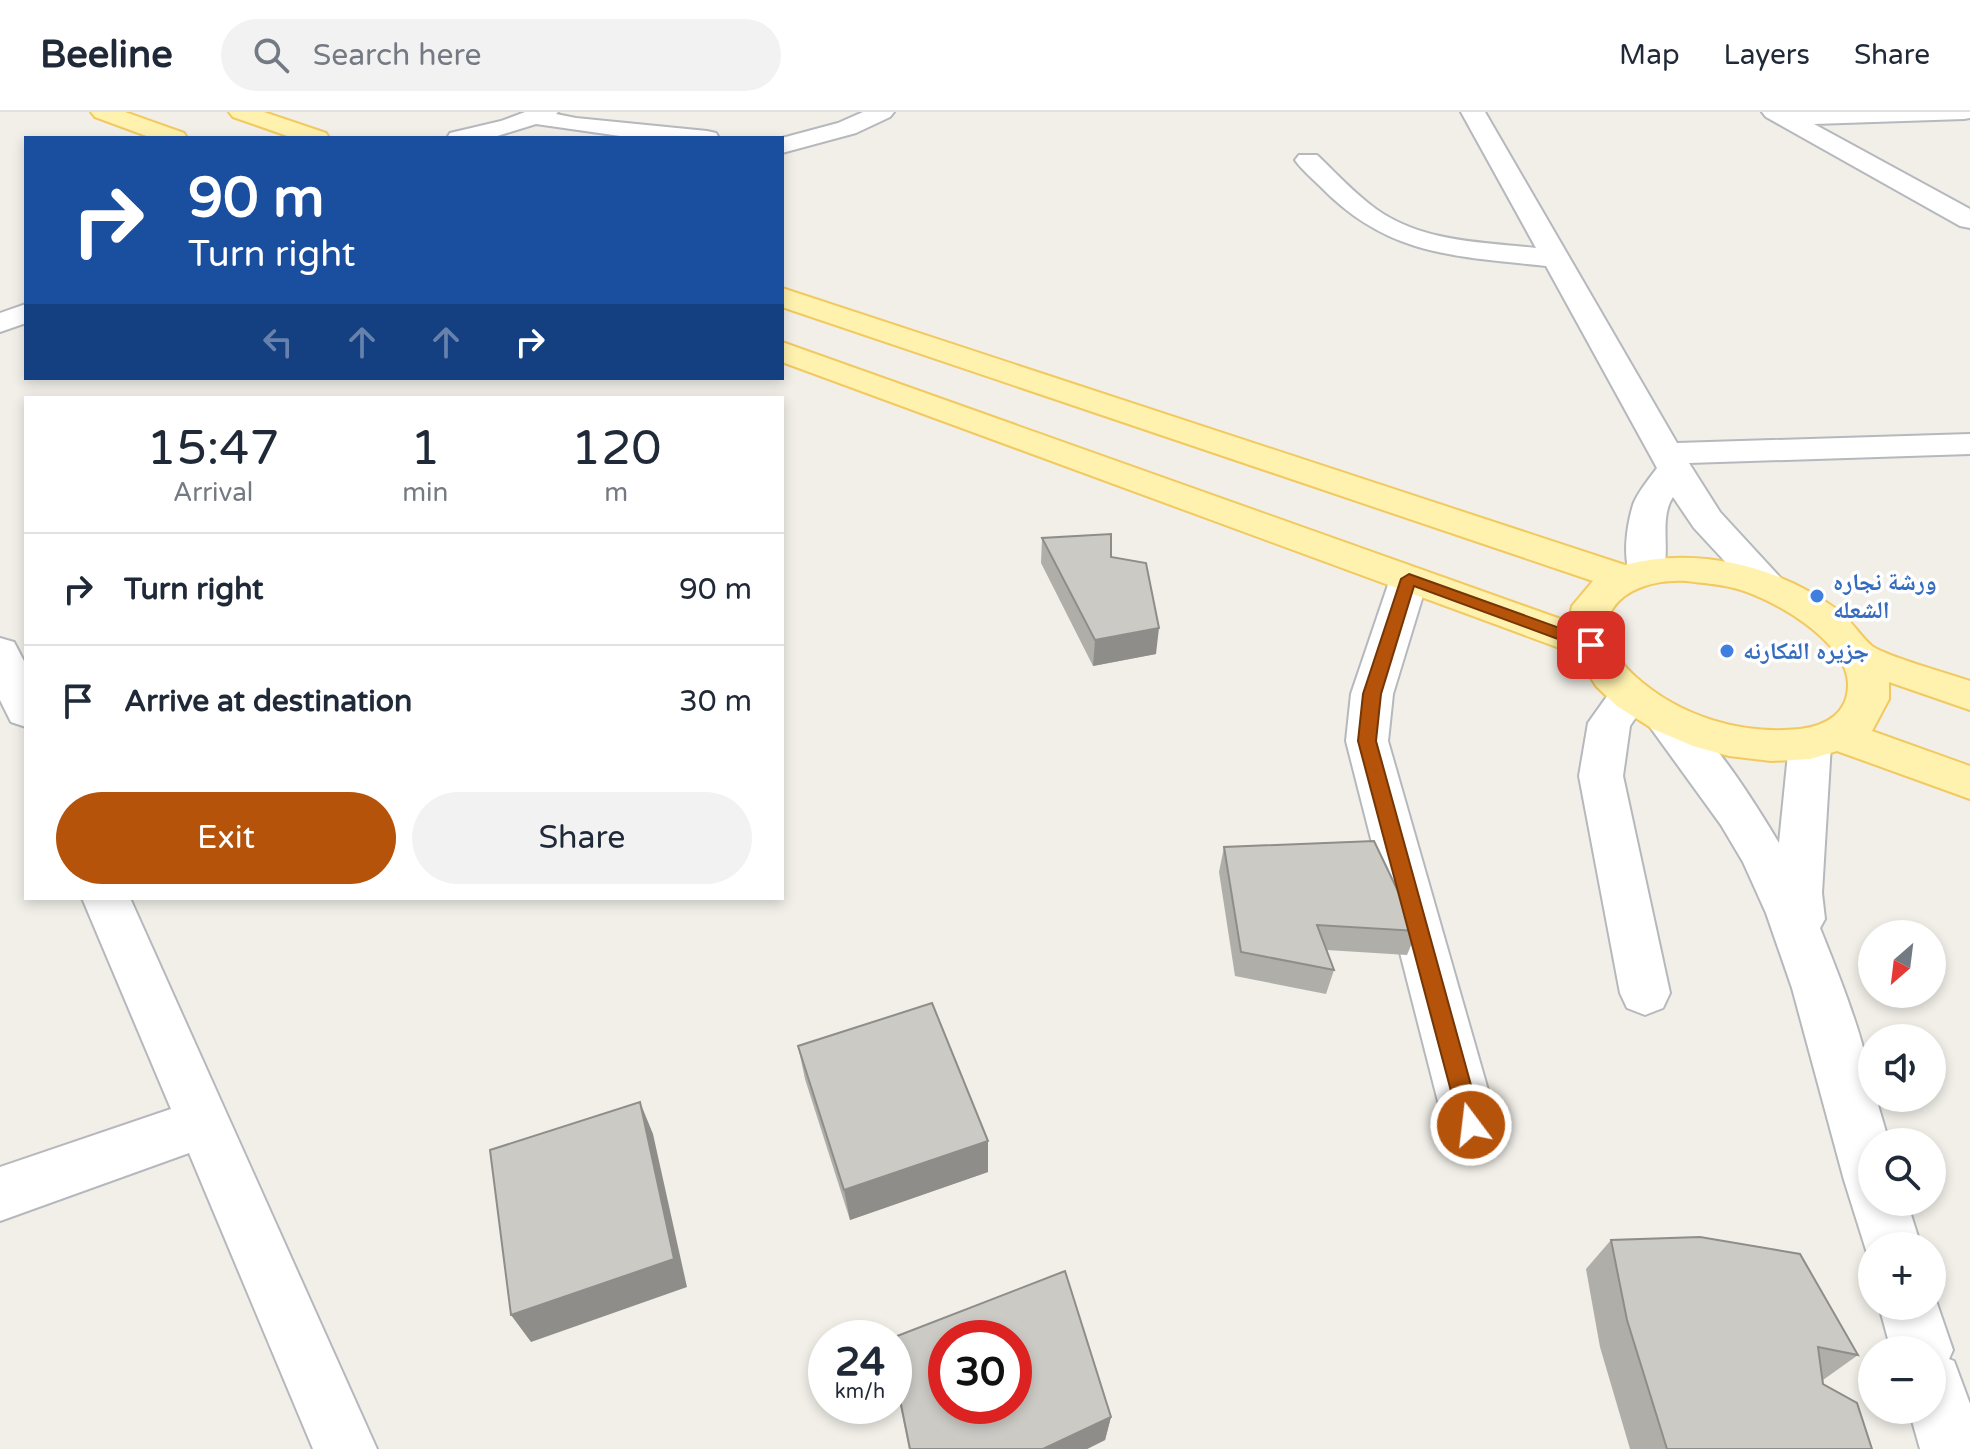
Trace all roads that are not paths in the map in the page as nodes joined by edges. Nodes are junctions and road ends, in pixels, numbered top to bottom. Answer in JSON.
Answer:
{"nodes":[{"id":1,"x":103,"y":112,"type":"edge"},
{"id":2,"x":241,"y":112,"type":"edge"},
{"id":3,"x":882,"y":112,"type":"edge"},
{"id":4,"x":1473,"y":112,"type":"edge"},
{"id":5,"x":1964,"y":112,"type":"edge"},
{"id":6,"x":541,"y":114,"type":"edge"},
{"id":7,"x":1780,"y":115,"type":"edge"},
{"id":8,"x":500,"y":132,"type":"edge"},
{"id":9,"x":169,"y":136,"type":"edge"},
{"id":10,"x":311,"y":136,"type":"edge"},
{"id":11,"x":473,"y":136,"type":"edge"},
{"id":12,"x":687,"y":136,"type":"edge"},
{"id":13,"x":784,"y":145,"type":"edge"},
{"id":14,"x":1308,"y":160,"type":"dead end"},
{"id":15,"x":1963,"y":213,"type":"edge"},
{"id":16,"x":1553,"y":258,"type":"junction"},
{"id":17,"x":784,"y":298,"type":"edge"},
{"id":18,"x":24,"y":314,"type":"edge"},
{"id":19,"x":0,"y":323,"type":"edge"},
{"id":20,"x":784,"y":352,"type":"edge"},
{"id":21,"x":1970,"y":444,"type":"edge"},
{"id":22,"x":1668,"y":462,"type":"junction"},
{"id":23,"x":1635,"y":575,"type":"junction"},
{"id":24,"x":1409,"y":579,"type":"junction"},
{"id":25,"x":1770,"y":587,"type":"junction"},
{"id":26,"x":1591,"y":645,"type":"junction"},
{"id":27,"x":0,"y":652,"type":"edge"},
{"id":28,"x":1859,"y":656,"type":"junction"},
{"id":29,"x":1970,"y":696,"type":"edge"},
{"id":30,"x":1646,"y":705,"type":"junction"},
{"id":31,"x":24,"y":707,"type":"edge"},
{"id":32,"x":1824,"y":740,"type":"junction"},
{"id":33,"x":1970,"y":783,"type":"edge"},
{"id":34,"x":107,"y":900,"type":"edge"},
{"id":35,"x":1805,"y":953,"type":"junction"},
{"id":36,"x":1645,"y":993,"type":"dead end"},
{"id":37,"x":204,"y":1123,"type":"junction"},
{"id":38,"x":1471,"y":1125,"type":"dead end"},
{"id":39,"x":1858,"y":1133,"type":"edge"},
{"id":40,"x":0,"y":1194,"type":"edge"},
{"id":41,"x":1944,"y":1424,"type":"edge"},
{"id":42,"x":345,"y":1449,"type":"edge"},
{"id":43,"x":1952,"y":1449,"type":"edge"}],
"edges":[{"from":1,"to":9,"type":"main road"},
{"from":2,"to":10,"type":"main road"},
{"from":3,"to":13,"type":"street"},
{"from":4,"to":16,"type":"street"},
{"from":5,"to":7,"type":"street"},
{"from":6,"to":8,"type":"street"},
{"from":6,"to":12,"type":"street"},
{"from":7,"to":15,"type":"street"},
{"from":8,"to":11,"type":"street"},
{"from":14,"to":16,"type":"street"},
{"from":16,"to":22,"type":"street"},
{"from":17,"to":23,"type":"main road"},
{"from":18,"to":19,"type":"street"},
{"from":20,"to":24,"type":"main road"},
{"from":21,"to":22,"type":"street"},
{"from":22,"to":23,"type":"street"},
{"from":22,"to":25,"type":"street"},
{"from":23,"to":25,"type":"main road"},
{"from":23,"to":26,"type":"main road"},
{"from":24,"to":26,"type":"main road"},
{"from":24,"to":38,"type":"street"},
{"from":25,"to":28,"type":"main road"},
{"from":26,"to":30,"type":"main road"},
{"from":27,"to":31,"type":"street"},
{"from":28,"to":29,"type":"main road"},
{"from":28,"to":32,"type":"main road"},
{"from":30,"to":32,"type":"main road"},
{"from":30,"to":35,"type":"street"},
{"from":30,"to":36,"type":"street"},
{"from":32,"to":33,"type":"main road"},
{"from":32,"to":35,"type":"street"},
{"from":34,"to":37,"type":"street"},
{"from":35,"to":39,"type":"street"},
{"from":37,"to":40,"type":"street"},
{"from":37,"to":42,"type":"street"},
{"from":41,"to":43,"type":"street"}]}
